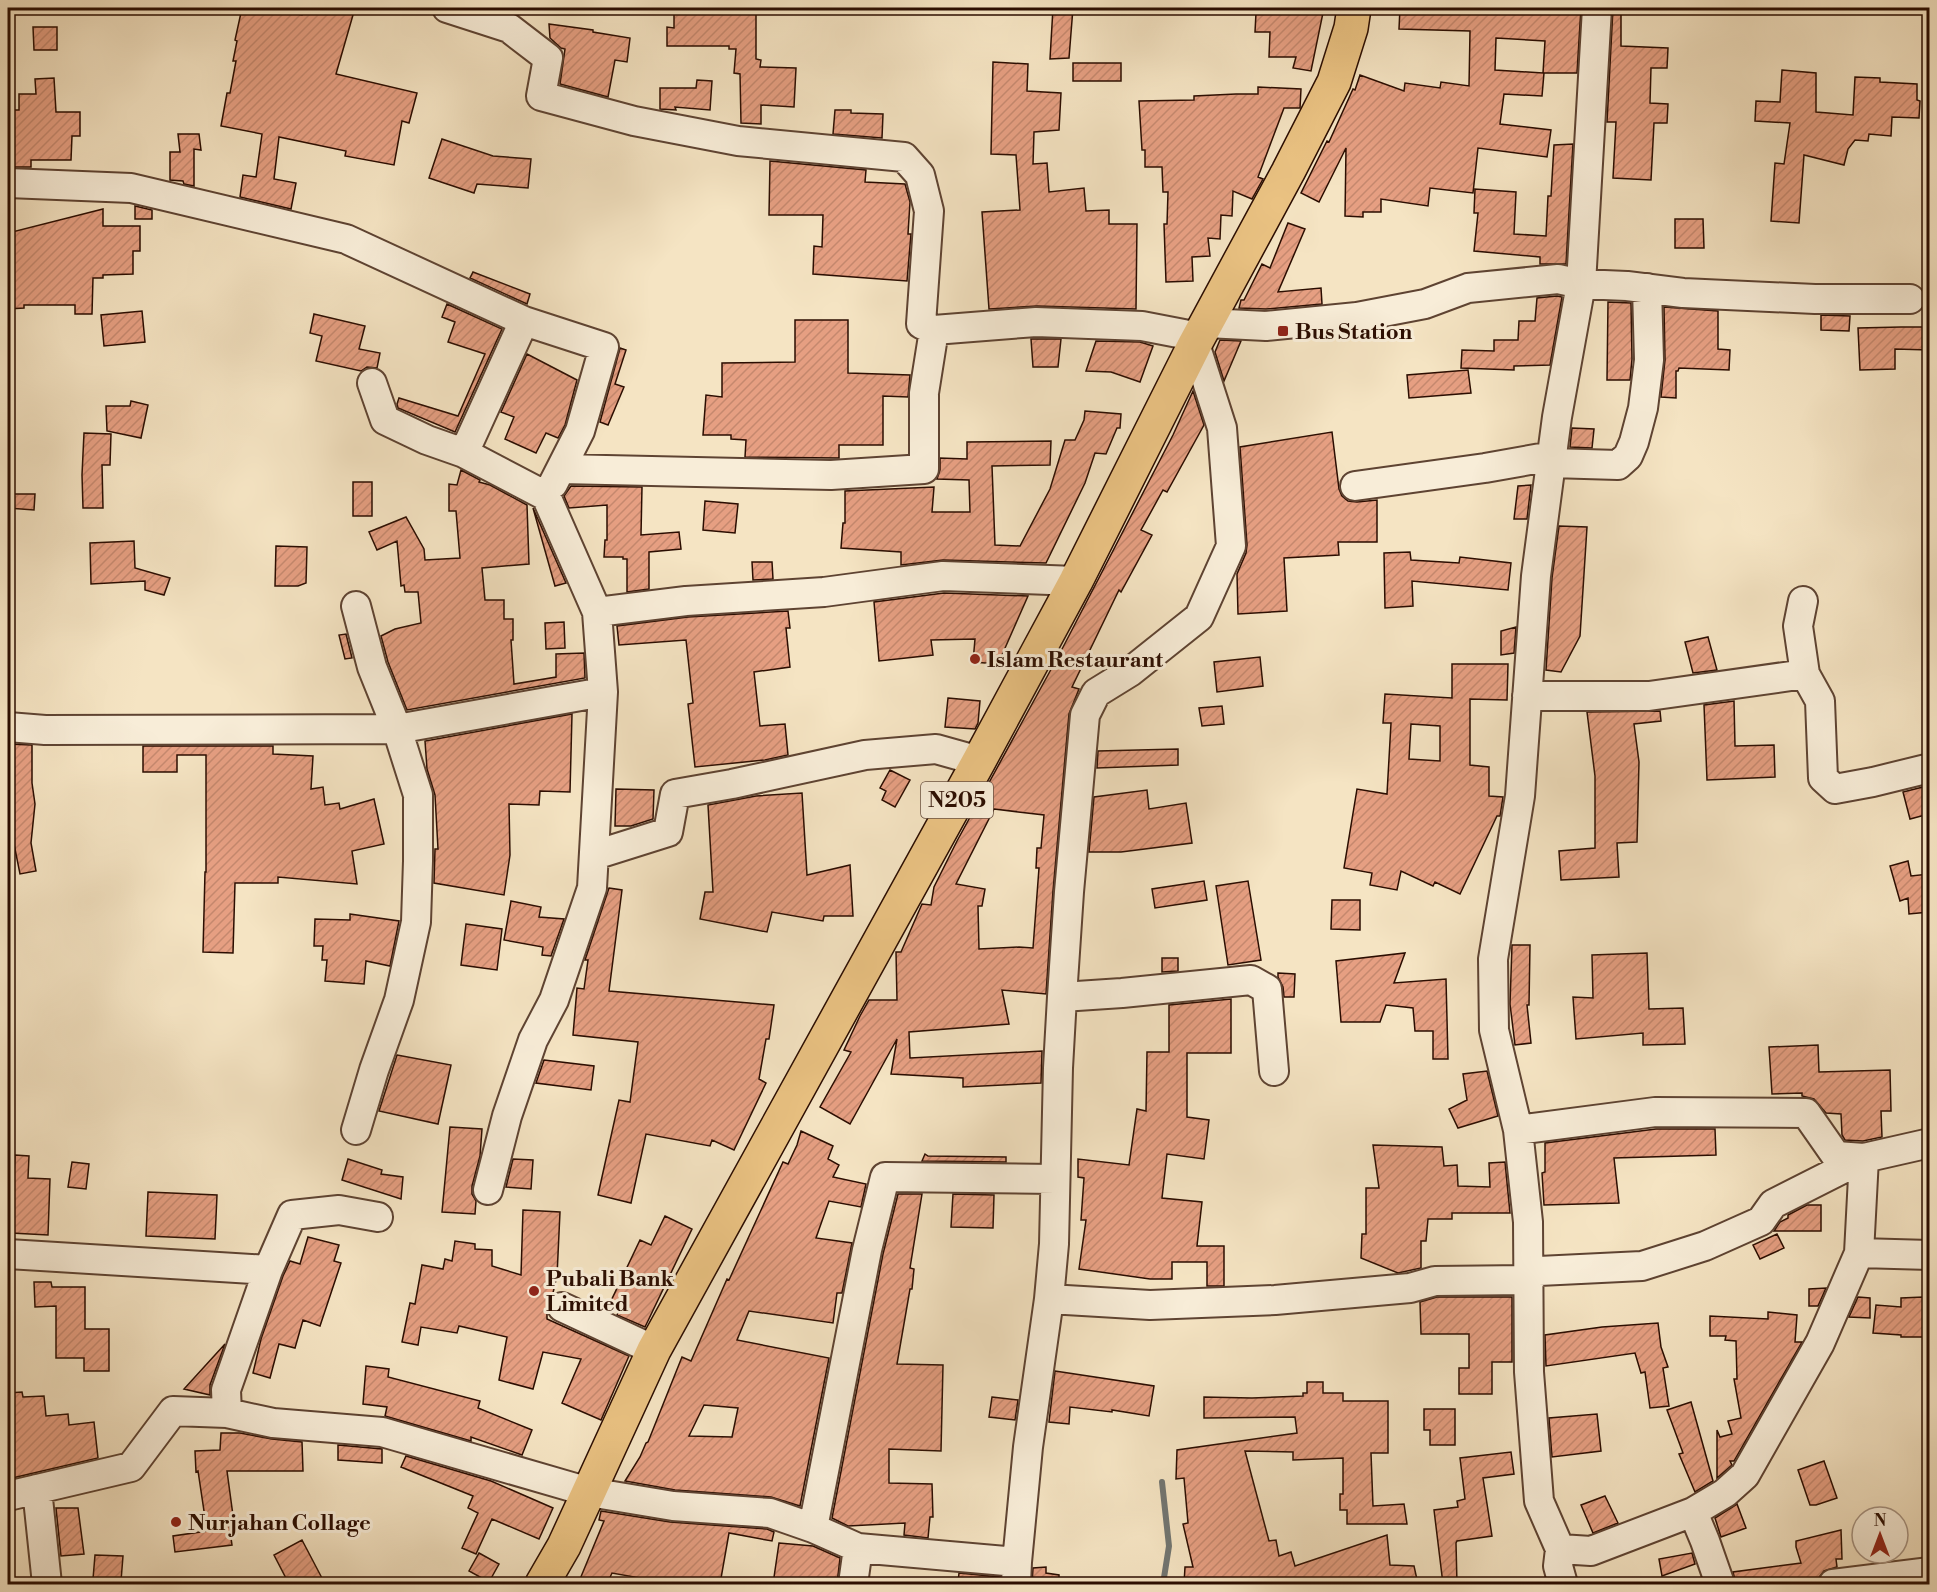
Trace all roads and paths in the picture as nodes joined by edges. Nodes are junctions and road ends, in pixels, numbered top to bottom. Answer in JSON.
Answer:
{"nodes":[{"id":1,"x":447,"y":8,"type":"edge"},
{"id":2,"x":1354,"y":8,"type":"edge"},
{"id":3,"x":1597,"y":8,"type":"edge"},
{"id":4,"x":511,"y":18,"type":"edge"},
{"id":5,"x":8,"y":183,"type":"edge"},
{"id":6,"x":1581,"y":284,"type":"junction"},
{"id":7,"x":1647,"y":288,"type":"junction"},
{"id":8,"x":1910,"y":299,"type":"dead end"},
{"id":9,"x":524,"y":321,"type":"junction"},
{"id":10,"x":934,"y":330,"type":"junction"},
{"id":11,"x":1200,"y":335,"type":"junction"},
{"id":12,"x":372,"y":383,"type":"dead end"},
{"id":13,"x":464,"y":453,"type":"junction"},
{"id":14,"x":1551,"y":459,"type":"junction"},
{"id":15,"x":561,"y":469,"type":"junction"},
{"id":16,"x":1355,"y":486,"type":"dead end"},
{"id":17,"x":546,"y":496,"type":"junction"},
{"id":18,"x":1076,"y":581,"type":"junction"},
{"id":19,"x":1803,"y":601,"type":"dead end"},
{"id":20,"x":356,"y":606,"type":"dead end"},
{"id":21,"x":597,"y":612,"type":"junction"},
{"id":22,"x":1805,"y":674,"type":"junction"},
{"id":23,"x":603,"y":692,"type":"junction"},
{"id":24,"x":1527,"y":696,"type":"junction"},
{"id":25,"x":8,"y":727,"type":"edge"},
{"id":26,"x":397,"y":729,"type":"junction"},
{"id":27,"x":979,"y":761,"type":"junction"},
{"id":28,"x":1929,"y":768,"type":"edge"},
{"id":29,"x":595,"y":855,"type":"junction"},
{"id":30,"x":1062,"y":997,"type":"junction"},
{"id":31,"x":1274,"y":1071,"type":"dead end"},
{"id":32,"x":356,"y":1130,"type":"dead end"},
{"id":33,"x":1518,"y":1130,"type":"junction"},
{"id":34,"x":1929,"y":1143,"type":"edge"},
{"id":35,"x":1864,"y":1158,"type":"junction"},
{"id":36,"x":1055,"y":1179,"type":"junction"},
{"id":37,"x":488,"y":1190,"type":"dead end"},
{"id":38,"x":378,"y":1217,"type":"dead end"},
{"id":39,"x":1859,"y":1253,"type":"junction"},
{"id":40,"x":8,"y":1254,"type":"edge"},
{"id":41,"x":1929,"y":1256,"type":"edge"},
{"id":42,"x":268,"y":1270,"type":"junction"},
{"id":43,"x":1527,"y":1280,"type":"junction"},
{"id":44,"x":1049,"y":1299,"type":"junction"},
{"id":45,"x":562,"y":1307,"type":"dead end"},
{"id":46,"x":654,"y":1350,"type":"junction"},
{"id":47,"x":227,"y":1413,"type":"junction"},
{"id":48,"x":37,"y":1489,"type":"junction"},
{"id":49,"x":589,"y":1492,"type":"junction"},
{"id":50,"x":8,"y":1496,"type":"edge"},
{"id":51,"x":1693,"y":1512,"type":"junction"},
{"id":52,"x":813,"y":1528,"type":"junction"},
{"id":53,"x":858,"y":1548,"type":"junction"},
{"id":54,"x":1560,"y":1549,"type":"junction"},
{"id":55,"x":1929,"y":1572,"type":"edge"},
{"id":56,"x":1016,"y":1573,"type":"edge"},
{"id":57,"x":47,"y":1584,"type":"edge"},
{"id":58,"x":542,"y":1584,"type":"edge"},
{"id":59,"x":852,"y":1584,"type":"edge"},
{"id":60,"x":1563,"y":1584,"type":"edge"},
{"id":61,"x":1719,"y":1584,"type":"edge"},
{"id":62,"x":1833,"y":1584,"type":"edge"}],
"edges":[{"from":1,"to":4,"type":"street"},
{"from":2,"to":11,"type":"highway","number":"N205"},
{"from":3,"to":6,"type":"street"},
{"from":4,"to":10,"type":"street"},
{"from":5,"to":9,"type":"street"},
{"from":6,"to":7,"type":"street"},
{"from":6,"to":11,"type":"street"},
{"from":6,"to":14,"type":"street"},
{"from":7,"to":8,"type":"street"},
{"from":7,"to":14,"type":"street"},
{"from":9,"to":13,"type":"street"},
{"from":9,"to":15,"type":"street"},
{"from":10,"to":11,"type":"street"},
{"from":10,"to":15,"type":"street"},
{"from":11,"to":18,"type":"highway","number":"N205"},
{"from":11,"to":30,"type":"street"},
{"from":12,"to":13,"type":"street"},
{"from":13,"to":17,"type":"street"},
{"from":14,"to":16,"type":"street"},
{"from":14,"to":24,"type":"street"},
{"from":15,"to":17,"type":"street"},
{"from":17,"to":21,"type":"street"},
{"from":18,"to":21,"type":"street"},
{"from":18,"to":27,"type":"highway","number":"N205"},
{"from":19,"to":22,"type":"street"},
{"from":20,"to":26,"type":"street"},
{"from":21,"to":23,"type":"street"},
{"from":22,"to":24,"type":"street"},
{"from":22,"to":28,"type":"street"},
{"from":23,"to":26,"type":"street"},
{"from":23,"to":29,"type":"street"},
{"from":24,"to":33,"type":"street"},
{"from":25,"to":26,"type":"street"},
{"from":26,"to":32,"type":"street"},
{"from":27,"to":29,"type":"street"},
{"from":27,"to":46,"type":"highway","number":"N205"},
{"from":29,"to":37,"type":"street"},
{"from":30,"to":31,"type":"street"},
{"from":30,"to":36,"type":"street"},
{"from":33,"to":35,"type":"street"},
{"from":33,"to":43,"type":"street"},
{"from":34,"to":35,"type":"street"},
{"from":35,"to":39,"type":"street"},
{"from":35,"to":43,"type":"street"},
{"from":36,"to":44,"type":"street"},
{"from":36,"to":52,"type":"street"},
{"from":38,"to":42,"type":"street"},
{"from":39,"to":41,"type":"street"},
{"from":39,"to":51,"type":"street"},
{"from":40,"to":42,"type":"street"},
{"from":42,"to":47,"type":"street"},
{"from":43,"to":44,"type":"street"},
{"from":43,"to":54,"type":"street"},
{"from":44,"to":56,"type":"street"},
{"from":45,"to":46,"type":"street"},
{"from":46,"to":49,"type":"highway","number":"N205"},
{"from":47,"to":48,"type":"street"},
{"from":47,"to":49,"type":"street"},
{"from":48,"to":50,"type":"street"},
{"from":48,"to":57,"type":"street"},
{"from":49,"to":52,"type":"street"},
{"from":49,"to":58,"type":"highway","number":"N205"},
{"from":51,"to":54,"type":"street"},
{"from":51,"to":61,"type":"street"},
{"from":52,"to":53,"type":"street"},
{"from":53,"to":56,"type":"street"},
{"from":53,"to":59,"type":"street"},
{"from":54,"to":60,"type":"street"},
{"from":55,"to":62,"type":"street"}]}
